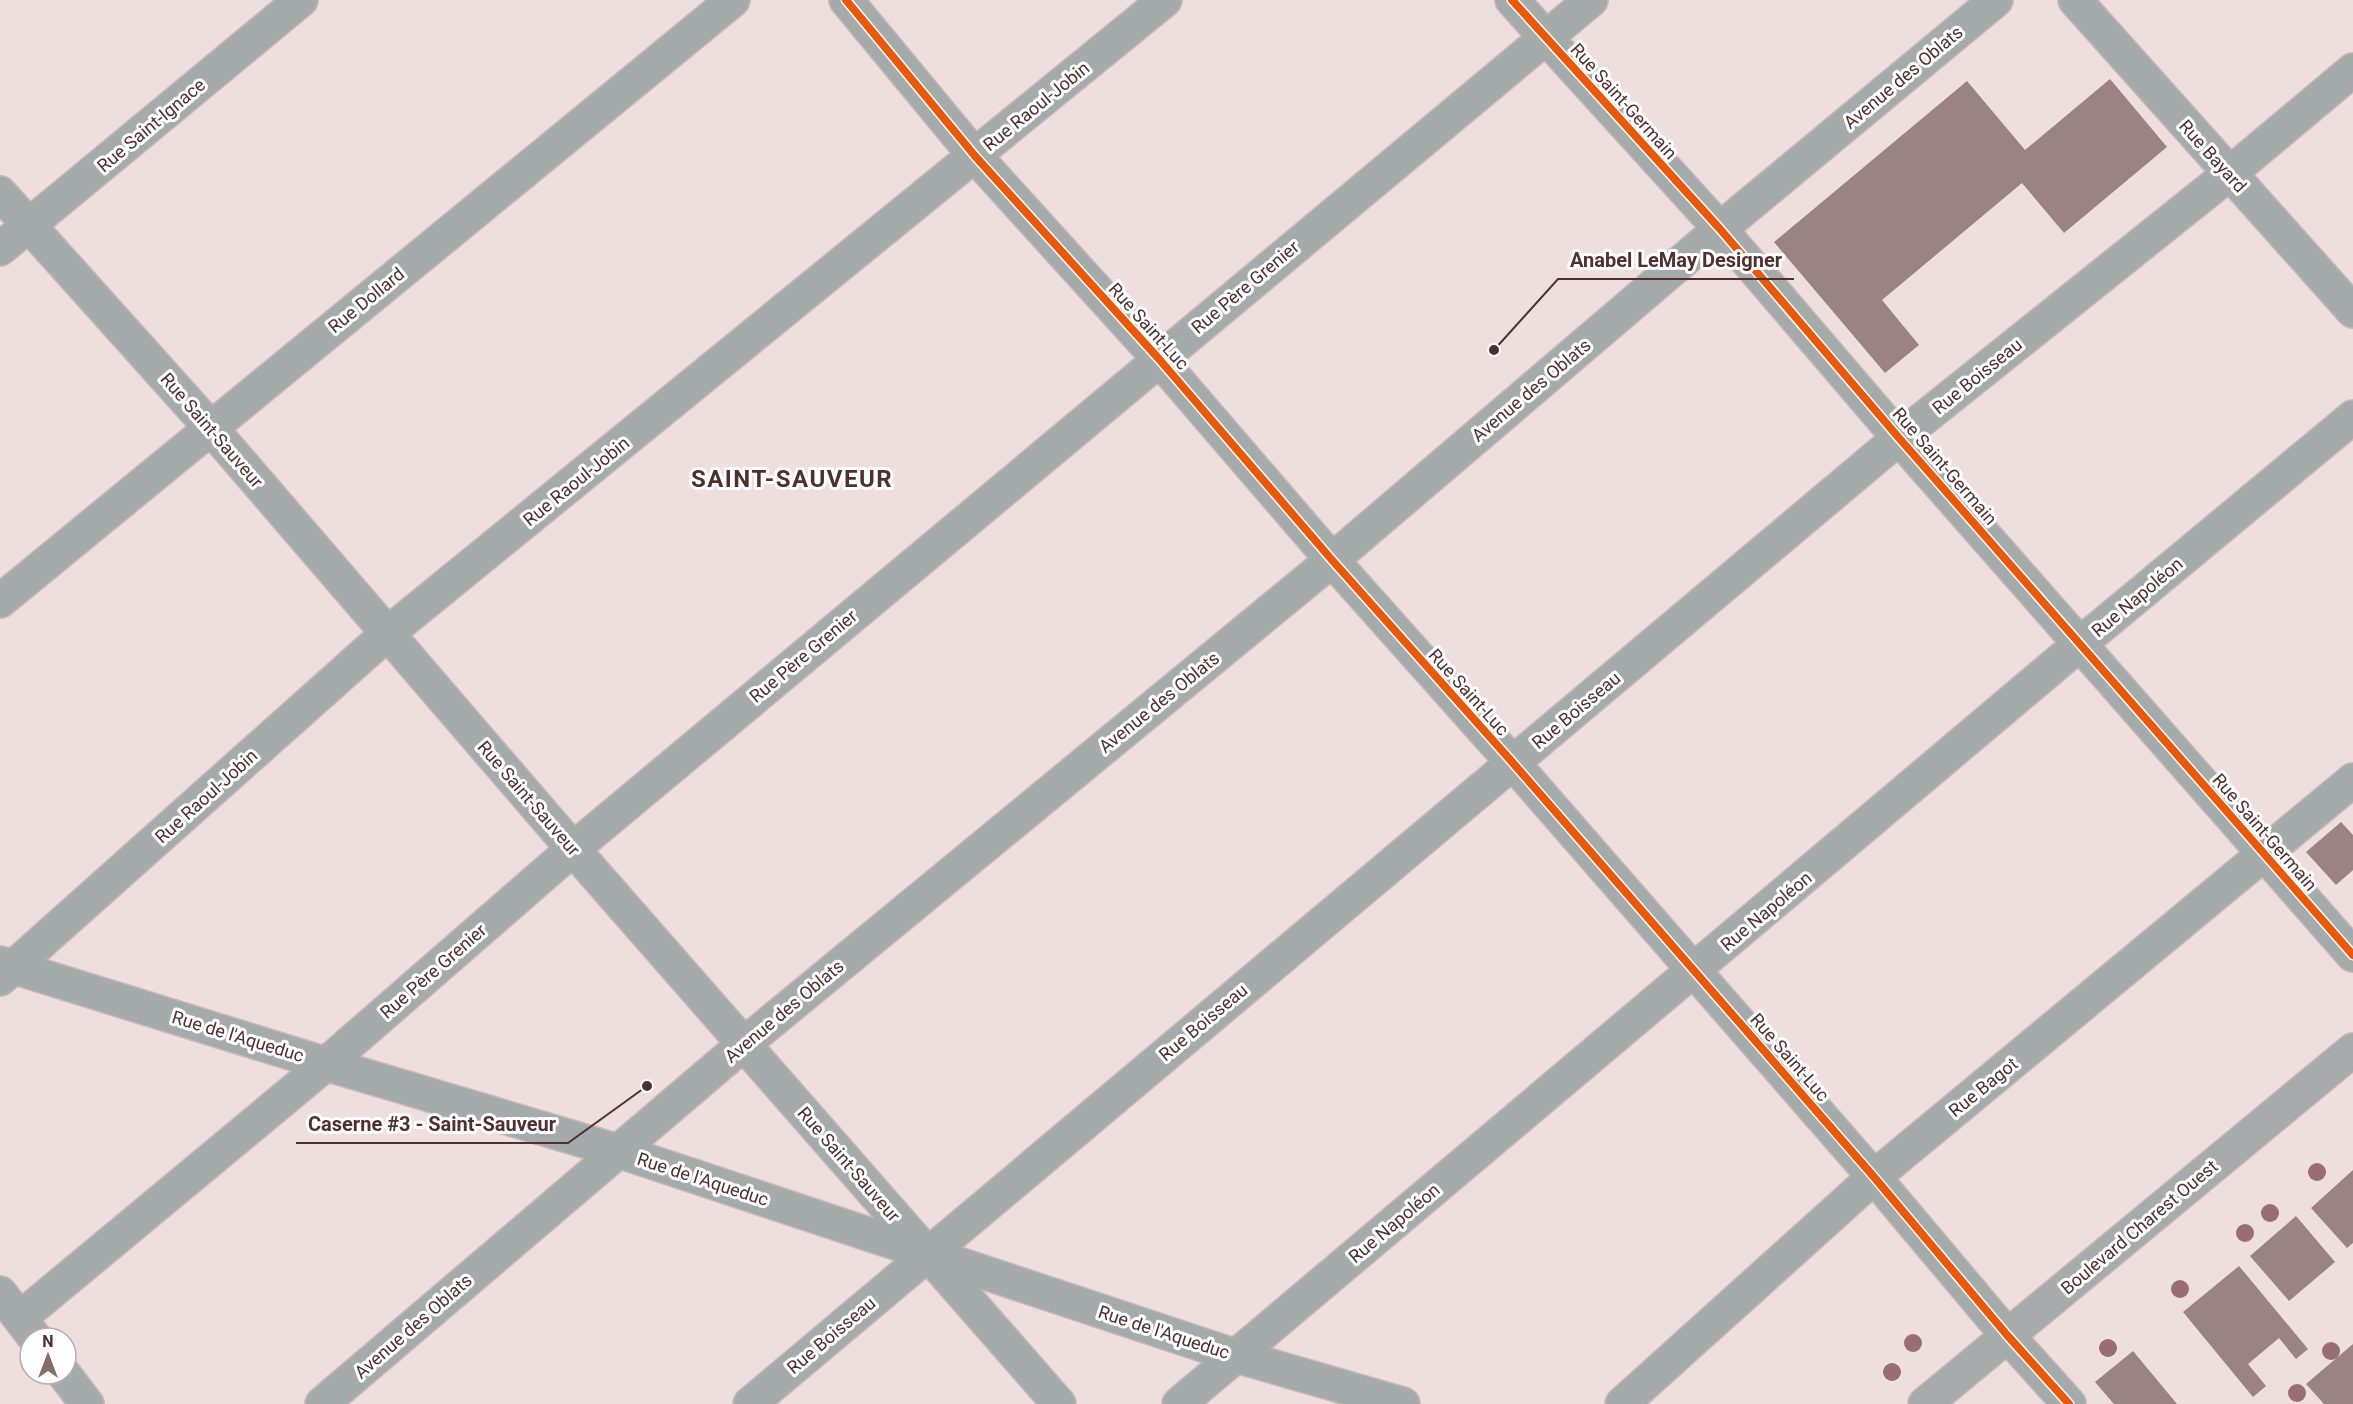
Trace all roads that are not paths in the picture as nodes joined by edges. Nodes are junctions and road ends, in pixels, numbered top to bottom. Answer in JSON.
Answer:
{"nodes":[{"id":1,"x":301,"y":0,"type":"edge"},
{"id":2,"x":733,"y":0,"type":"edge"},
{"id":3,"x":846,"y":0,"type":"edge"},
{"id":4,"x":1166,"y":0,"type":"edge"},
{"id":5,"x":1512,"y":0,"type":"edge"},
{"id":6,"x":1591,"y":0,"type":"edge"},
{"id":7,"x":1996,"y":0,"type":"edge"},
{"id":8,"x":2075,"y":0,"type":"edge"},
{"id":9,"x":1546,"y":37,"type":"junction"},
{"id":10,"x":2353,"y":70,"type":"edge"},
{"id":11,"x":975,"y":156,"type":"junction"},
{"id":12,"x":2229,"y":174,"type":"junction"},
{"id":13,"x":0,"y":192,"type":"edge"},
{"id":14,"x":29,"y":226,"type":"junction"},
{"id":15,"x":1720,"y":229,"type":"junction"},
{"id":16,"x":0,"y":249,"type":"edge"},
{"id":17,"x":2353,"y":311,"type":"edge"},
{"id":18,"x":1159,"y":359,"type":"junction"},
{"id":19,"x":2353,"y":417,"type":"edge"},
{"id":20,"x":210,"y":427,"type":"junction"},
{"id":21,"x":1899,"y":438,"type":"junction"},
{"id":22,"x":1332,"y":560,"type":"junction"},
{"id":23,"x":0,"y":601,"type":"edge"},
{"id":24,"x":388,"y":633,"type":"junction"},
{"id":25,"x":2081,"y":643,"type":"junction"},
{"id":26,"x":1513,"y":763,"type":"junction"},
{"id":27,"x":2353,"y":780,"type":"edge"},
{"id":28,"x":573,"y":849,"type":"junction"},
{"id":29,"x":2265,"y":855,"type":"junction"},
{"id":30,"x":2353,"y":955,"type":"edge"},
{"id":31,"x":5,"y":969,"type":"edge"},
{"id":32,"x":1695,"y":971,"type":"junction"},
{"id":33,"x":744,"y":1044,"type":"junction"},
{"id":34,"x":2353,"y":1050,"type":"edge"},
{"id":35,"x":326,"y":1064,"type":"junction"},
{"id":36,"x":618,"y":1150,"type":"junction"},
{"id":37,"x":1874,"y":1177,"type":"junction"},
{"id":38,"x":928,"y":1254,"type":"junction"},
{"id":39,"x":0,"y":1293,"type":"edge"},
{"id":40,"x":26,"y":1326,"type":"edge"},
{"id":41,"x":30,"y":1326,"type":"edge"},
{"id":42,"x":2007,"y":1335,"type":"junction"},
{"id":43,"x":1236,"y":1356,"type":"junction"},
{"id":44,"x":73,"y":1386,"type":"edge"},
{"id":45,"x":87,"y":1404,"type":"edge"},
{"id":46,"x":322,"y":1404,"type":"edge"},
{"id":47,"x":750,"y":1404,"type":"edge"},
{"id":48,"x":1059,"y":1404,"type":"edge"},
{"id":49,"x":1179,"y":1404,"type":"edge"},
{"id":50,"x":1403,"y":1404,"type":"edge"},
{"id":51,"x":1622,"y":1404,"type":"edge"},
{"id":52,"x":1925,"y":1404,"type":"edge"},
{"id":53,"x":2069,"y":1404,"type":"edge"}],
"edges":[{"from":1,"to":14,"type":"street","name":"Rue Saint-Ignace"},
{"from":2,"to":20,"type":"street","name":"Rue Dollard"},
{"from":3,"to":11,"type":"street","name":"Rue Saint-Luc"},
{"from":4,"to":11,"type":"street","name":"Rue Raoul-Jobin"},
{"from":5,"to":9,"type":"street","name":"Rue Saint-Germain"},
{"from":6,"to":9,"type":"street","name":"Rue Père Grenier"},
{"from":7,"to":15,"type":"street","name":"Avenue des Oblats"},
{"from":8,"to":12,"type":"street","name":"Rue Bayard"},
{"from":9,"to":15,"type":"street","name":"Rue Saint-Germain"},
{"from":9,"to":18,"type":"street","name":"Rue Père Grenier"},
{"from":10,"to":12,"type":"street","name":"Rue Boisseau"},
{"from":11,"to":18,"type":"street","name":"Rue Saint-Luc"},
{"from":11,"to":24,"type":"street","name":"Rue Raoul-Jobin"},
{"from":12,"to":17,"type":"street","name":"Rue Bayard"},
{"from":12,"to":21,"type":"street","name":"Rue Boisseau"},
{"from":13,"to":14,"type":"street","name":"Rue Saint-Sauveur"},
{"from":14,"to":16,"type":"street","name":"Rue Saint-Ignace"},
{"from":14,"to":20,"type":"street","name":"Rue Saint-Sauveur"},
{"from":15,"to":21,"type":"street","name":"Rue Saint-Germain"},
{"from":15,"to":22,"type":"street","name":"Avenue des Oblats"},
{"from":18,"to":22,"type":"street","name":"Rue Saint-Luc"},
{"from":18,"to":28,"type":"street","name":"Rue Père Grenier"},
{"from":19,"to":25,"type":"street","name":"Rue Napoléon"},
{"from":20,"to":23,"type":"street","name":"Rue Dollard"},
{"from":20,"to":24,"type":"street","name":"Rue Saint-Sauveur"},
{"from":21,"to":25,"type":"street","name":"Rue Saint-Germain"},
{"from":21,"to":26,"type":"street","name":"Rue Boisseau"},
{"from":22,"to":26,"type":"street","name":"Rue Saint-Luc"},
{"from":22,"to":33,"type":"street","name":"Avenue des Oblats"},
{"from":24,"to":28,"type":"street","name":"Rue Saint-Sauveur"},
{"from":24,"to":31,"type":"street","name":"Rue Raoul-Jobin"},
{"from":25,"to":29,"type":"street","name":"Rue Saint-Germain"},
{"from":25,"to":32,"type":"street","name":"Rue Napoléon"},
{"from":26,"to":32,"type":"street","name":"Rue Saint-Luc"},
{"from":26,"to":38,"type":"street","name":"Rue Boisseau"},
{"from":27,"to":29,"type":"street","name":"Rue Bagot"},
{"from":28,"to":33,"type":"street","name":"Rue Saint-Sauveur"},
{"from":28,"to":35,"type":"street","name":"Rue Père Grenier"},
{"from":29,"to":30,"type":"street","name":"Rue Saint-Germain"},
{"from":29,"to":37,"type":"street","name":"Rue Bagot"},
{"from":31,"to":35,"type":"street","name":"Rue de l'Aqueduc"},
{"from":32,"to":37,"type":"street","name":"Rue Saint-Luc"},
{"from":32,"to":43,"type":"street","name":"Rue Napoléon"},
{"from":33,"to":36,"type":"street","name":"Avenue des Oblats"},
{"from":33,"to":38,"type":"street","name":"Rue Saint-Sauveur"},
{"from":34,"to":42,"type":"main road","name":"Boulevard Charest Ouest"},
{"from":35,"to":36,"type":"street","name":"Rue de l'Aqueduc"},
{"from":35,"to":41,"type":"street","name":"Rue Père Grenier"},
{"from":36,"to":38,"type":"street","name":"Rue de l'Aqueduc"},
{"from":36,"to":46,"type":"street","name":"Avenue des Oblats"},
{"from":37,"to":42,"type":"street","name":"Rue Saint-Luc"},
{"from":37,"to":51,"type":"street","name":"Rue Bagot"},
{"from":38,"to":43,"type":"street","name":"Rue de l'Aqueduc"},
{"from":38,"to":47,"type":"street","name":"Rue Boisseau"},
{"from":38,"to":48,"type":"street","name":"Rue Saint-Sauveur"},
{"from":39,"to":40,"type":"street"},
{"from":42,"to":52,"type":"main road","name":"Boulevard Charest Ouest"},
{"from":42,"to":53,"type":"street","name":"Rue Saint-Luc"},
{"from":43,"to":49,"type":"street","name":"Rue Napoléon"},
{"from":43,"to":50,"type":"street","name":"Rue de l'Aqueduc"},
{"from":44,"to":45,"type":"street"}]}
